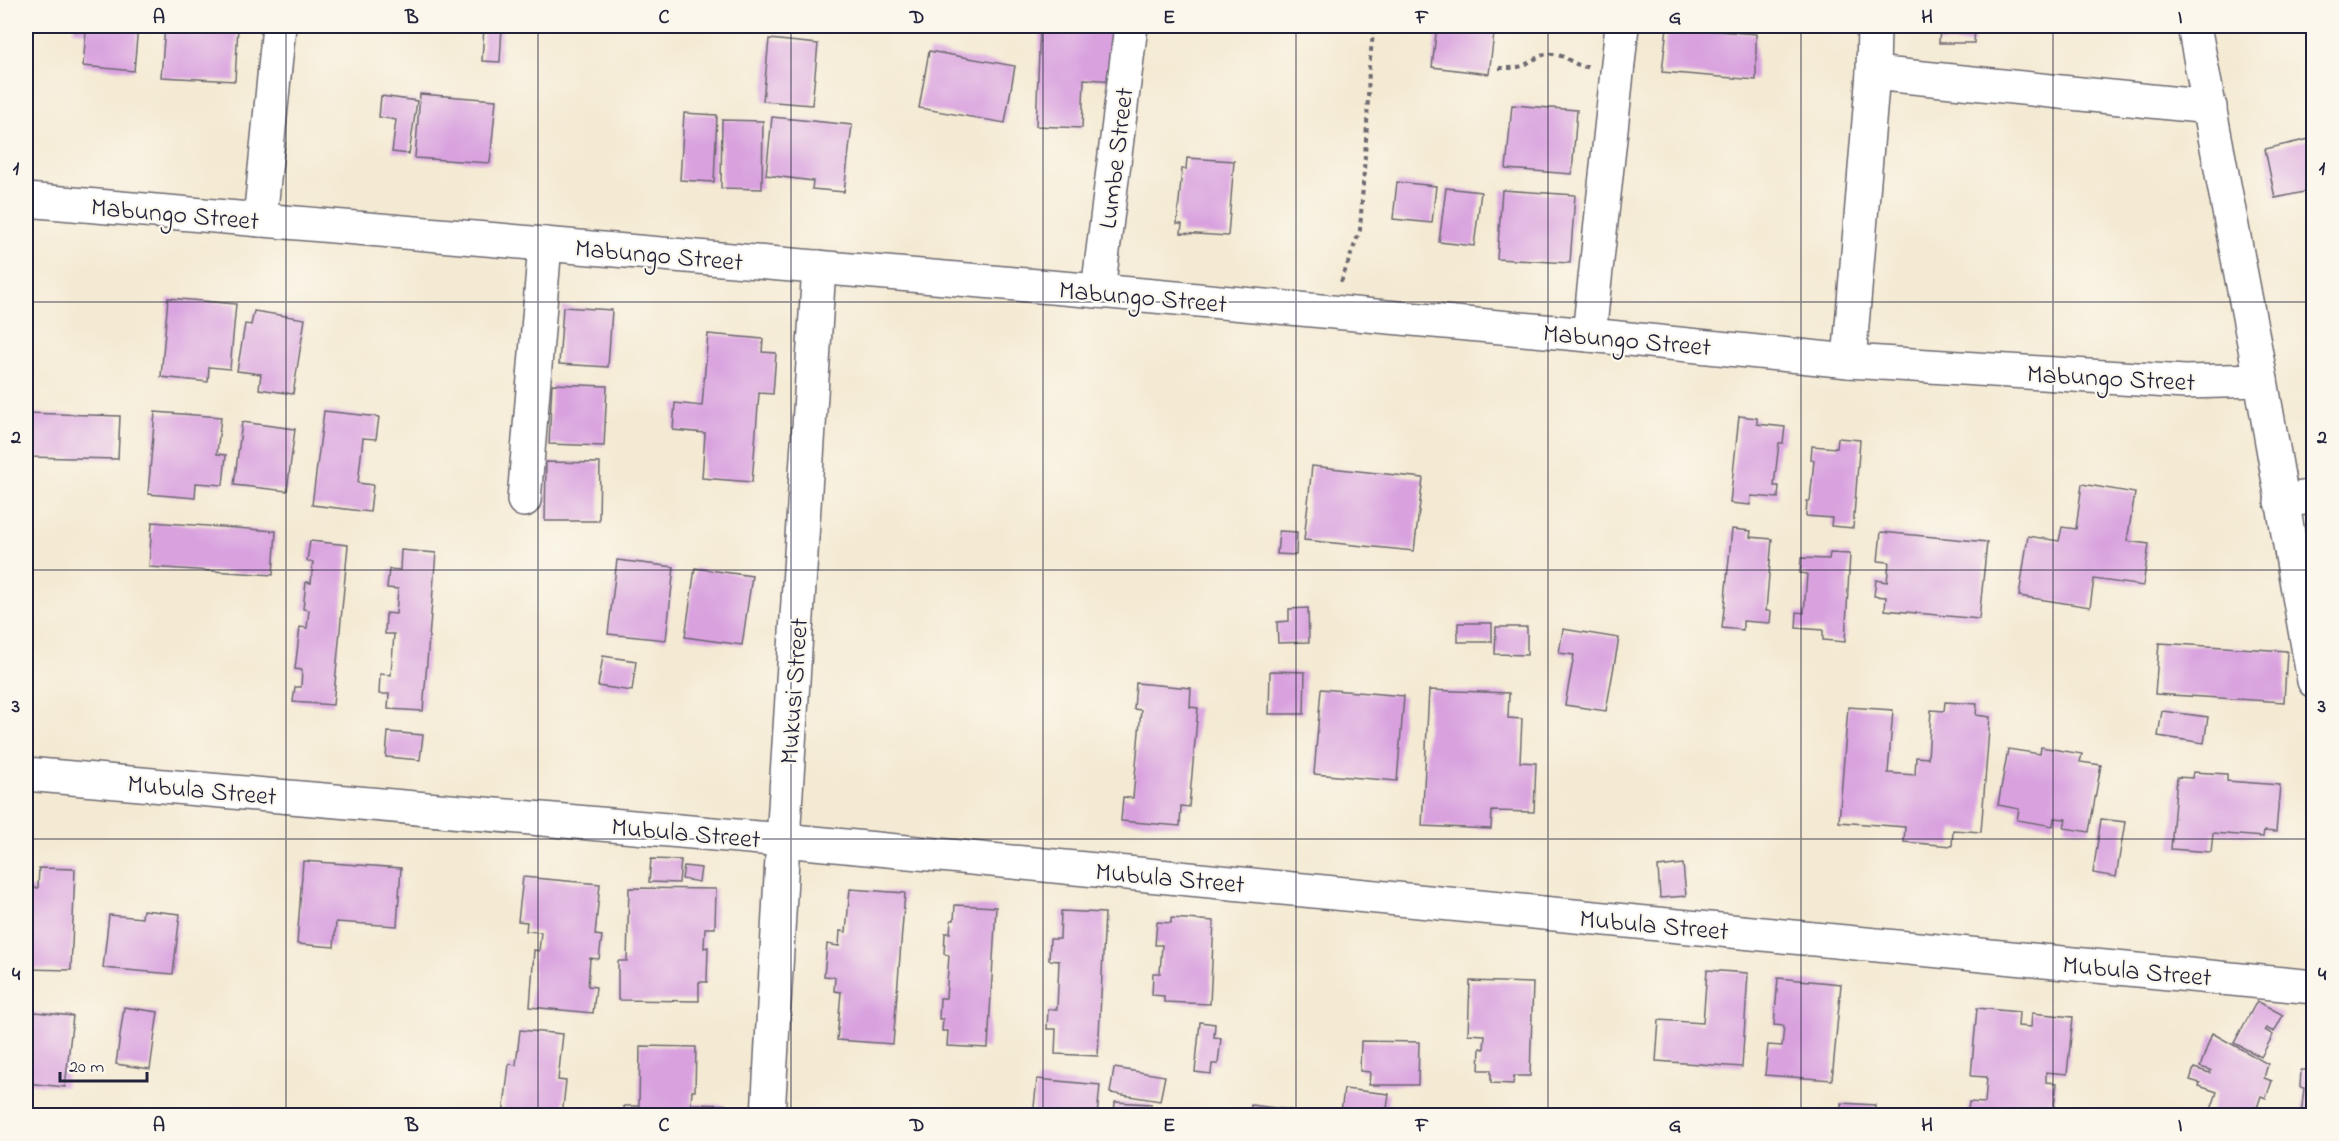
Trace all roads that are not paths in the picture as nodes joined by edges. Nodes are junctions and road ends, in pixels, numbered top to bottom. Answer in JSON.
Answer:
{"nodes":[{"id":1,"x":279,"y":26,"type":"edge"},
{"id":2,"x":1131,"y":26,"type":"edge"},
{"id":3,"x":1622,"y":26,"type":"edge"},
{"id":4,"x":1874,"y":26,"type":"edge"},
{"id":5,"x":2194,"y":26,"type":"edge"},
{"id":6,"x":1873,"y":73,"type":"junction"},
{"id":7,"x":2210,"y":106,"type":"junction"},
{"id":8,"x":26,"y":200,"type":"edge"},
{"id":9,"x":260,"y":220,"type":"junction"},
{"id":10,"x":545,"y":244,"type":"junction"},
{"id":11,"x":819,"y":267,"type":"junction"},
{"id":12,"x":1098,"y":291,"type":"junction"},
{"id":13,"x":1589,"y":335,"type":"junction"},
{"id":14,"x":1849,"y":361,"type":"junction"},
{"id":15,"x":2261,"y":380,"type":"junction"},
{"id":16,"x":2313,"y":496,"type":"edge"},
{"id":17,"x":524,"y":500,"type":"dead end"},
{"id":18,"x":2281,"y":502,"type":"junction"},
{"id":19,"x":2313,"y":681,"type":"edge"},
{"id":20,"x":26,"y":774,"type":"edge"},
{"id":21,"x":783,"y":840,"type":"junction"},
{"id":22,"x":2313,"y":987,"type":"edge"},
{"id":23,"x":768,"y":1116,"type":"edge"}],
"edges":[{"from":1,"to":9,"type":"street"},
{"from":2,"to":12,"type":"street","name":"Lumbe Street"},
{"from":3,"to":13,"type":"street"},
{"from":4,"to":6,"type":"street"},
{"from":5,"to":7,"type":"street"},
{"from":6,"to":7,"type":"street"},
{"from":6,"to":14,"type":"street"},
{"from":7,"to":15,"type":"street"},
{"from":8,"to":9,"type":"street","name":"Mabungo Street"},
{"from":9,"to":10,"type":"street","name":"Mabungo Street"},
{"from":10,"to":11,"type":"street","name":"Mabungo Street"},
{"from":10,"to":17,"type":"street"},
{"from":11,"to":12,"type":"street","name":"Mabungo Street"},
{"from":11,"to":21,"type":"street","name":"Mukusi Street"},
{"from":12,"to":13,"type":"street","name":"Mabungo Street"},
{"from":13,"to":14,"type":"street","name":"Mabungo Street"},
{"from":14,"to":15,"type":"street","name":"Mabungo Street"},
{"from":15,"to":18,"type":"street"},
{"from":16,"to":18,"type":"street"},
{"from":18,"to":19,"type":"street"},
{"from":20,"to":21,"type":"street","name":"Mubula Street"},
{"from":21,"to":22,"type":"street","name":"Mubula Street"},
{"from":21,"to":23,"type":"street","name":"Mukusi Street"}]}
